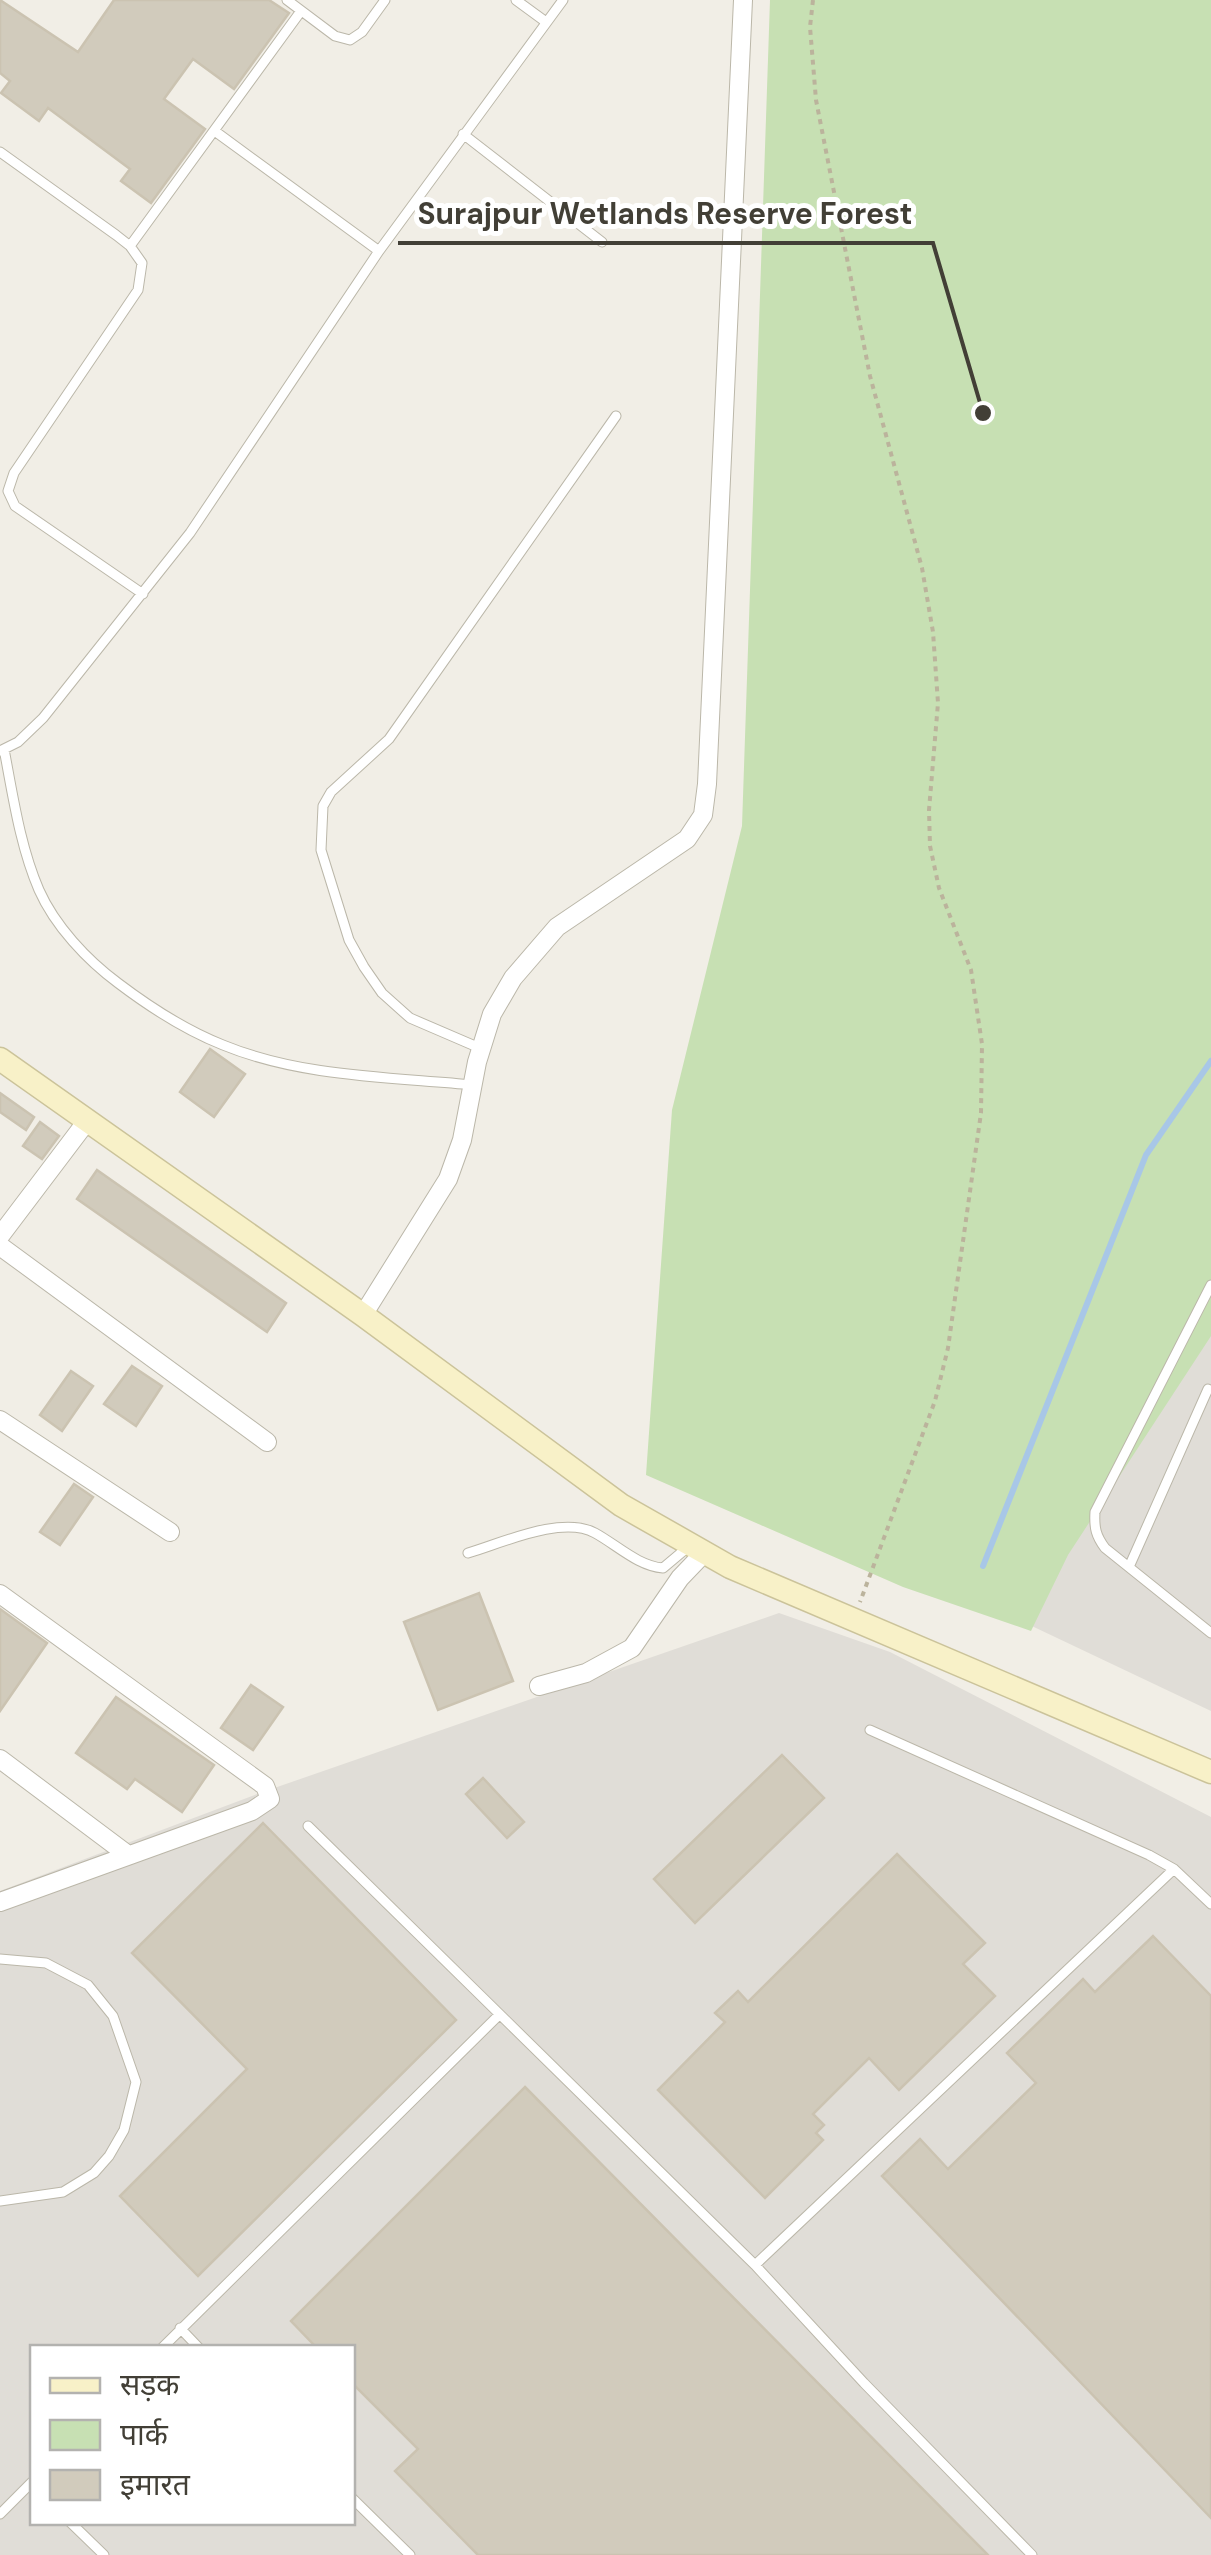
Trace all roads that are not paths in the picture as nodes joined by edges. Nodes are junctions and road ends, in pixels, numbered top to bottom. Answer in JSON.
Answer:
{"nodes":[{"id":1,"x":287,"y":0,"type":"edge"},
{"id":2,"x":385,"y":0,"type":"edge"},
{"id":3,"x":516,"y":0,"type":"edge"},
{"id":4,"x":562,"y":0,"type":"edge"},
{"id":5,"x":743,"y":0,"type":"edge"},
{"id":6,"x":301,"y":11,"type":"junction"},
{"id":7,"x":546,"y":22,"type":"junction"},
{"id":8,"x":216,"y":132,"type":"junction"},
{"id":9,"x":464,"y":134,"type":"junction"},
{"id":10,"x":0,"y":152,"type":"edge"},
{"id":11,"x":602,"y":242,"type":"dead end"},
{"id":12,"x":130,"y":246,"type":"junction"},
{"id":13,"x":379,"y":250,"type":"junction"},
{"id":14,"x":616,"y":416,"type":"dead end"},
{"id":15,"x":143,"y":594,"type":"junction"},
{"id":16,"x":2,"y":750,"type":"edge"},
{"id":17,"x":482,"y":1049,"type":"junction"},
{"id":18,"x":0,"y":1059,"type":"edge"},
{"id":19,"x":473,"y":1085,"type":"junction"},
{"id":20,"x":86,"y":1121,"type":"junction"},
{"id":21,"x":0,"y":1236,"type":"edge"},
{"id":22,"x":0,"y":1246,"type":"edge"},
{"id":23,"x":1211,"y":1286,"type":"edge"},
{"id":24,"x":364,"y":1315,"type":"junction"},
{"id":25,"x":1208,"y":1390,"type":"dead end"},
{"id":26,"x":0,"y":1420,"type":"edge"},
{"id":27,"x":267,"y":1442,"type":"dead end"},
{"id":28,"x":170,"y":1532,"type":"dead end"},
{"id":29,"x":697,"y":1549,"type":"junction"},
{"id":30,"x":468,"y":1553,"type":"dead end"},
{"id":31,"x":1129,"y":1566,"type":"junction"},
{"id":32,"x":0,"y":1594,"type":"edge"},
{"id":33,"x":1210,"y":1630,"type":"edge"},
{"id":34,"x":540,"y":1686,"type":"dead end"},
{"id":35,"x":870,"y":1730,"type":"dead end"},
{"id":36,"x":0,"y":1758,"type":"edge"},
{"id":37,"x":1211,"y":1772,"type":"edge"},
{"id":38,"x":308,"y":1826,"type":"dead end"},
{"id":39,"x":128,"y":1855,"type":"junction"},
{"id":40,"x":1174,"y":1868,"type":"junction"},
{"id":41,"x":0,"y":1902,"type":"edge"},
{"id":42,"x":1211,"y":1904,"type":"edge"},
{"id":43,"x":0,"y":1959,"type":"edge"},
{"id":44,"x":498,"y":2015,"type":"junction"},
{"id":45,"x":0,"y":2201,"type":"edge"},
{"id":46,"x":755,"y":2264,"type":"junction"},
{"id":47,"x":180,"y":2328,"type":"junction"},
{"id":48,"x":165,"y":2345,"type":"edge"},
{"id":49,"x":196,"y":2345,"type":"edge"},
{"id":50,"x":30,"y":2486,"type":"edge"},
{"id":51,"x":355,"y":2501,"type":"edge"},
{"id":52,"x":0,"y":2514,"type":"edge"},
{"id":53,"x":73,"y":2525,"type":"edge"},
{"id":54,"x":104,"y":2555,"type":"edge"},
{"id":55,"x":410,"y":2555,"type":"edge"},
{"id":56,"x":1032,"y":2555,"type":"edge"}],
"edges":[{"from":1,"to":6,"type":"lane"},
{"from":2,"to":6,"type":"lane"},
{"from":3,"to":7,"type":"lane"},
{"from":4,"to":7,"type":"lane"},
{"from":5,"to":17,"type":"street"},
{"from":6,"to":8,"type":"lane"},
{"from":7,"to":9,"type":"lane"},
{"from":8,"to":12,"type":"lane"},
{"from":8,"to":13,"type":"lane"},
{"from":9,"to":11,"type":"lane"},
{"from":9,"to":13,"type":"lane"},
{"from":10,"to":12,"type":"lane"},
{"from":12,"to":15,"type":"lane"},
{"from":13,"to":15,"type":"lane"},
{"from":14,"to":17,"type":"lane"},
{"from":15,"to":16,"type":"lane"},
{"from":16,"to":19,"type":"lane"},
{"from":17,"to":19,"type":"street"},
{"from":18,"to":20,"type":"main road"},
{"from":19,"to":24,"type":"street"},
{"from":20,"to":21,"type":"street"},
{"from":20,"to":24,"type":"main road"},
{"from":22,"to":27,"type":"street"},
{"from":23,"to":31,"type":"lane"},
{"from":24,"to":29,"type":"main road"},
{"from":25,"to":31,"type":"lane"},
{"from":26,"to":28,"type":"street"},
{"from":29,"to":30,"type":"lane"},
{"from":29,"to":34,"type":"street"},
{"from":29,"to":37,"type":"main road"},
{"from":31,"to":33,"type":"lane"},
{"from":32,"to":39,"type":"street"},
{"from":35,"to":40,"type":"lane"},
{"from":36,"to":39,"type":"street"},
{"from":38,"to":44,"type":"lane"},
{"from":39,"to":41,"type":"street"},
{"from":40,"to":42,"type":"lane"},
{"from":40,"to":46,"type":"lane"},
{"from":43,"to":45,"type":"lane"},
{"from":44,"to":46,"type":"lane"},
{"from":44,"to":47,"type":"lane"},
{"from":46,"to":56,"type":"lane"},
{"from":47,"to":48,"type":"lane"},
{"from":47,"to":49,"type":"lane"},
{"from":50,"to":52,"type":"lane"},
{"from":51,"to":55,"type":"lane"},
{"from":53,"to":54,"type":"lane"}]}
